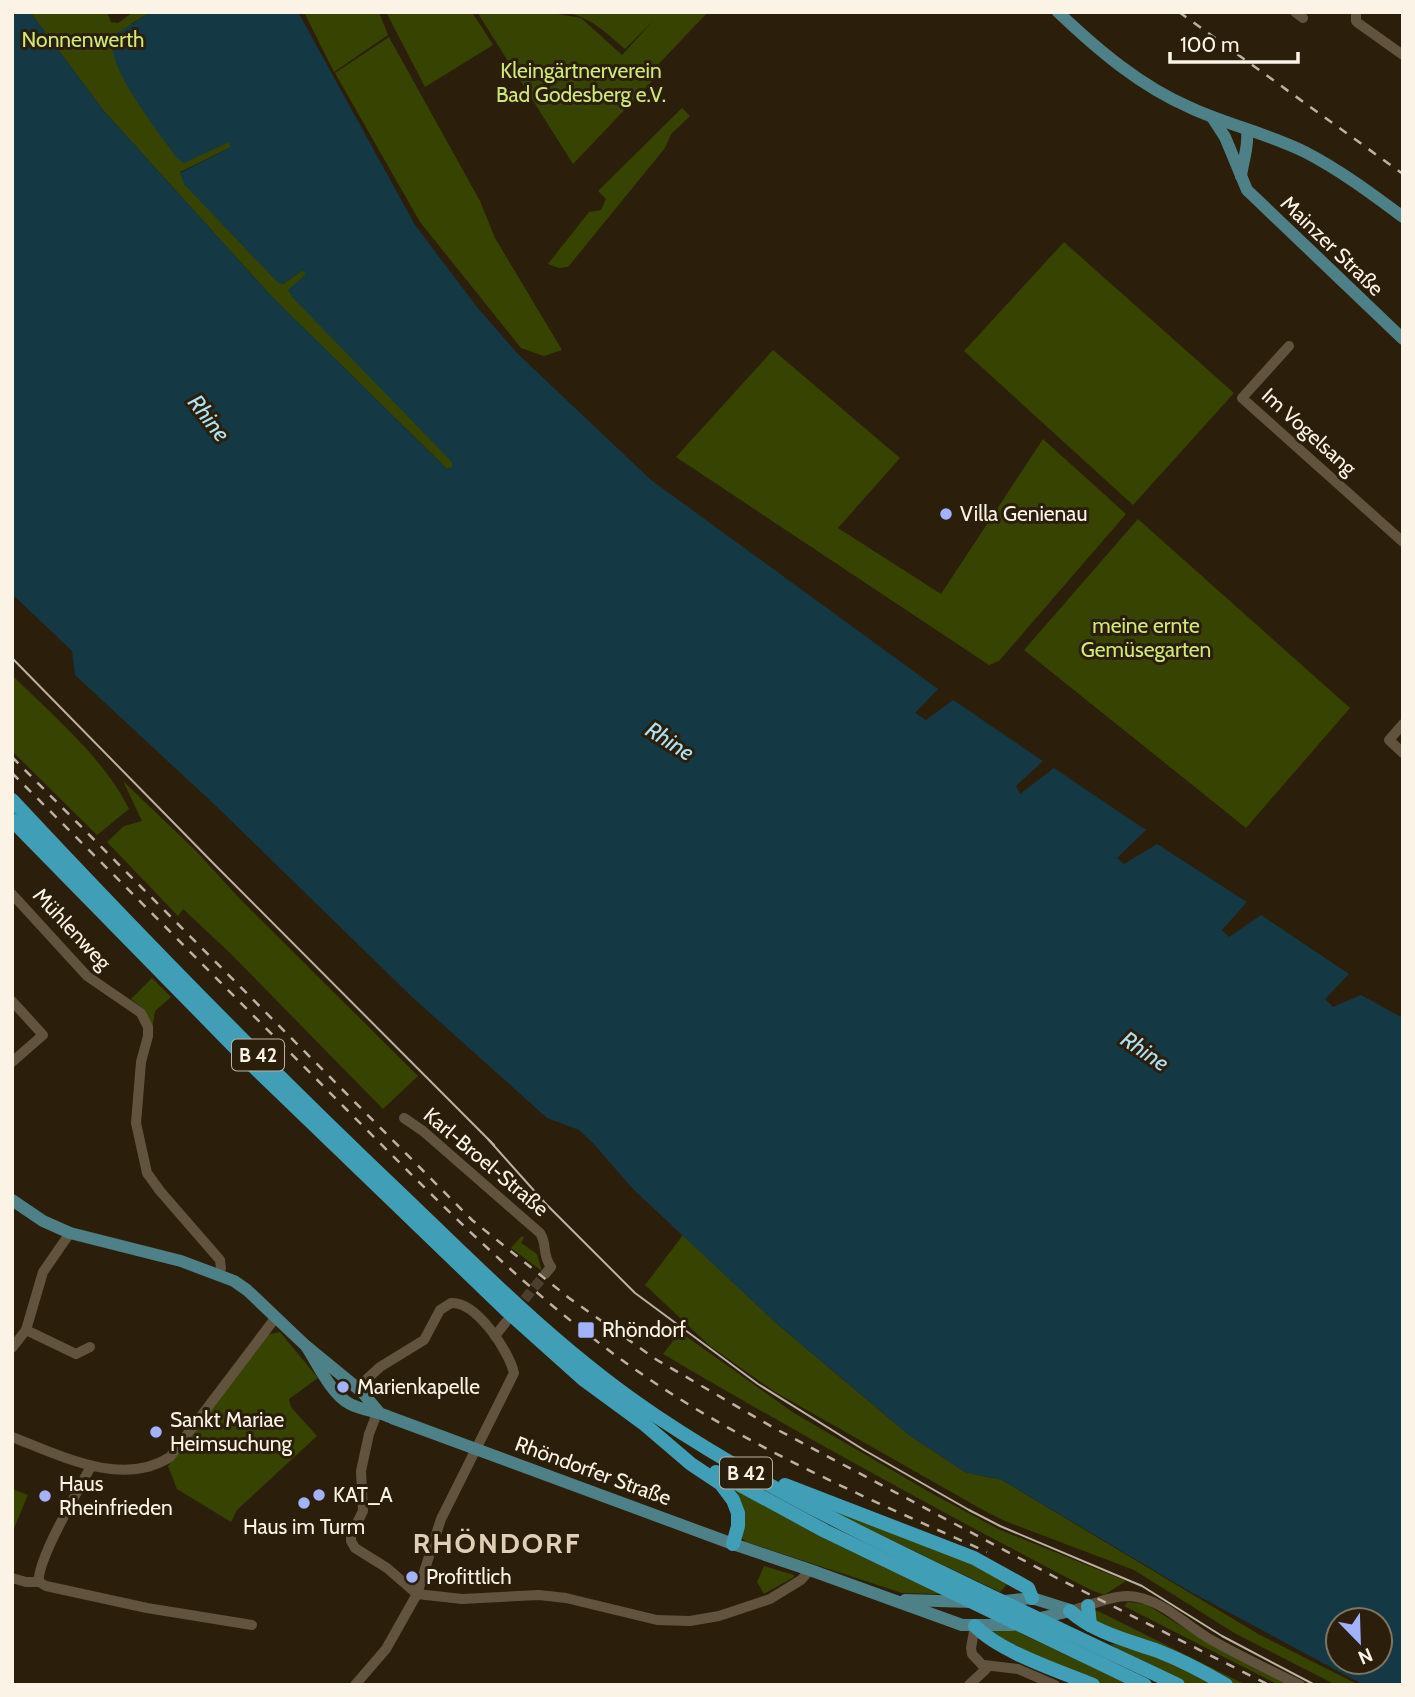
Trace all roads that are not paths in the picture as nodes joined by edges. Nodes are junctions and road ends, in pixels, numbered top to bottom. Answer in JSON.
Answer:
{"nodes":[{"id":1,"x":1058,"y":12,"type":"edge"},
{"id":2,"x":1356,"y":12,"type":"edge"},
{"id":3,"x":1403,"y":55,"type":"edge"},
{"id":4,"x":1212,"y":117,"type":"junction"},
{"id":5,"x":1247,"y":130,"type":"junction"},
{"id":6,"x":1231,"y":152,"type":"junction"},
{"id":7,"x":1241,"y":177,"type":"junction"},
{"id":8,"x":1403,"y":217,"type":"edge"},
{"id":9,"x":1403,"y":339,"type":"edge"},
{"id":10,"x":1289,"y":346,"type":"dead end"},
{"id":11,"x":1403,"y":542,"type":"edge"},
{"id":12,"x":1403,"y":724,"type":"edge"},
{"id":13,"x":1403,"y":752,"type":"edge"},
{"id":14,"x":12,"y":800,"type":"edge"},
{"id":15,"x":12,"y":820,"type":"edge"},
{"id":16,"x":12,"y":894,"type":"edge"},
{"id":17,"x":12,"y":1001,"type":"edge"},
{"id":18,"x":12,"y":1062,"type":"edge"},
{"id":19,"x":404,"y":1118,"type":"dead end"},
{"id":20,"x":12,"y":1200,"type":"edge"},
{"id":21,"x":71,"y":1233,"type":"junction"},
{"id":22,"x":546,"y":1273,"type":"tunnel mouth"},
{"id":23,"x":218,"y":1274,"type":"junction"},
{"id":24,"x":508,"y":1310,"type":"junction"},
{"id":25,"x":276,"y":1317,"type":"junction"},
{"id":26,"x":532,"y":1325,"type":"junction"},
{"id":27,"x":26,"y":1331,"type":"junction"},
{"id":28,"x":495,"y":1336,"type":"junction"},
{"id":29,"x":306,"y":1346,"type":"junction"},
{"id":30,"x":90,"y":1347,"type":"dead end"},
{"id":31,"x":12,"y":1348,"type":"edge"},
{"id":32,"x":359,"y":1390,"type":"junction"},
{"id":33,"x":354,"y":1405,"type":"junction"},
{"id":34,"x":378,"y":1411,"type":"junction"},
{"id":35,"x":12,"y":1437,"type":"edge"},
{"id":36,"x":676,"y":1448,"type":"junction"},
{"id":37,"x":475,"y":1449,"type":"junction"},
{"id":38,"x":726,"y":1461,"type":"junction"},
{"id":39,"x":91,"y":1466,"type":"junction"},
{"id":40,"x":733,"y":1545,"type":"junction"},
{"id":41,"x":810,"y":1570,"type":"junction"},
{"id":42,"x":12,"y":1578,"type":"edge"},
{"id":43,"x":39,"y":1581,"type":"junction"},
{"id":44,"x":417,"y":1594,"type":"junction"},
{"id":45,"x":1032,"y":1598,"type":"junction"},
{"id":46,"x":892,"y":1599,"type":"junction"},
{"id":47,"x":989,"y":1603,"type":"junction"},
{"id":48,"x":1088,"y":1606,"type":"junction"},
{"id":49,"x":1070,"y":1611,"type":"junction"},
{"id":50,"x":252,"y":1625,"type":"dead end"},
{"id":51,"x":1012,"y":1625,"type":"junction"},
{"id":52,"x":1090,"y":1625,"type":"junction"},
{"id":53,"x":975,"y":1626,"type":"junction"},
{"id":54,"x":984,"y":1665,"type":"junction"},
{"id":55,"x":355,"y":1685,"type":"edge"},
{"id":56,"x":969,"y":1685,"type":"edge"},
{"id":57,"x":1055,"y":1685,"type":"edge"},
{"id":58,"x":1093,"y":1685,"type":"edge"},
{"id":59,"x":1145,"y":1685,"type":"edge"},
{"id":60,"x":1178,"y":1685,"type":"edge"},
{"id":61,"x":1226,"y":1685,"type":"edge"},
{"id":62,"x":1300,"y":1685,"type":"edge"}],
"edges":[{"from":1,"to":4,"type":"main road"},
{"from":2,"to":3,"type":"street"},
{"from":4,"to":5,"type":"main road"},
{"from":4,"to":6,"type":"main road","name":"Mainzer Straße"},
{"from":5,"to":6,"type":"main road"},
{"from":5,"to":7,"type":"main road"},
{"from":5,"to":8,"type":"main road"},
{"from":6,"to":7,"type":"main road","name":"Mainzer Straße"},
{"from":7,"to":9,"type":"main road","name":"Mainzer Straße"},
{"from":10,"to":11,"type":"street","name":"Im Vogelsang"},
{"from":12,"to":13,"type":"street"},
{"from":14,"to":24,"type":"highway","number":"B 42"},
{"from":15,"to":24,"type":"highway","number":"B 42"},
{"from":16,"to":23,"type":"street","name":"Mühlenweg"},
{"from":17,"to":18,"type":"street"},
{"from":19,"to":22,"type":"street","name":"Karl-Broel-Straße"},
{"from":20,"to":21,"type":"main road"},
{"from":21,"to":23,"type":"main road"},
{"from":21,"to":27,"type":"street"},
{"from":23,"to":25,"type":"main road"},
{"from":24,"to":26,"type":"highway","number":"B 42"},
{"from":24,"to":28,"type":"street"},
{"from":25,"to":29,"type":"main road"},
{"from":25,"to":39,"type":"street"},
{"from":26,"to":36,"type":"highway","number":"B 42"},
{"from":26,"to":38,"type":"highway","number":"B 42"},
{"from":27,"to":30,"type":"street"},
{"from":27,"to":31,"type":"street"},
{"from":28,"to":32,"type":"street"},
{"from":28,"to":37,"type":"street"},
{"from":29,"to":32,"type":"main road"},
{"from":29,"to":33,"type":"main road"},
{"from":32,"to":33,"type":"main road"},
{"from":32,"to":34,"type":"main road"},
{"from":33,"to":34,"type":"main road","name":"Rhöndorfer Straße"},
{"from":34,"to":37,"type":"main road","name":"Rhöndorfer Straße"},
{"from":34,"to":44,"type":"street"},
{"from":35,"to":39,"type":"street"},
{"from":36,"to":40,"type":"highway","number":"B 42"},
{"from":36,"to":59,"type":"highway","number":"B 42"},
{"from":37,"to":40,"type":"main road","name":"Rhöndorfer Straße"},
{"from":37,"to":44,"type":"street"},
{"from":38,"to":45,"type":"highway","number":"B 42"},
{"from":38,"to":60,"type":"highway","number":"B 42"},
{"from":39,"to":43,"type":"street"},
{"from":40,"to":41,"type":"main road","name":"Rhöndorfer Straße"},
{"from":41,"to":44,"type":"street"},
{"from":41,"to":46,"type":"main road","name":"Rhöndorfer Straße"},
{"from":42,"to":43,"type":"street"},
{"from":43,"to":50,"type":"street"},
{"from":44,"to":55,"type":"street"},
{"from":45,"to":47,"type":"main road","name":"Rhöndorfer Straße"},
{"from":45,"to":49,"type":"main road","name":"Rhöndorfer Straße"},
{"from":45,"to":51,"type":"main road"},
{"from":46,"to":47,"type":"main road","name":"Rhöndorfer Straße"},
{"from":46,"to":53,"type":"main road","name":"Rhöndorfer Straße"},
{"from":47,"to":53,"type":"main road"},
{"from":48,"to":49,"type":"street","name":"Rhöndorfer Straße"},
{"from":48,"to":52,"type":"highway"},
{"from":48,"to":62,"type":"street","name":"Rhöndorfer Straße"},
{"from":49,"to":51,"type":"main road","name":"Rhöndorfer Straße"},
{"from":49,"to":52,"type":"highway"},
{"from":51,"to":53,"type":"main road","name":"Rhöndorfer Straße"},
{"from":52,"to":61,"type":"highway"},
{"from":53,"to":54,"type":"street"},
{"from":53,"to":58,"type":"highway"},
{"from":54,"to":56,"type":"street"},
{"from":54,"to":57,"type":"street"}]}
